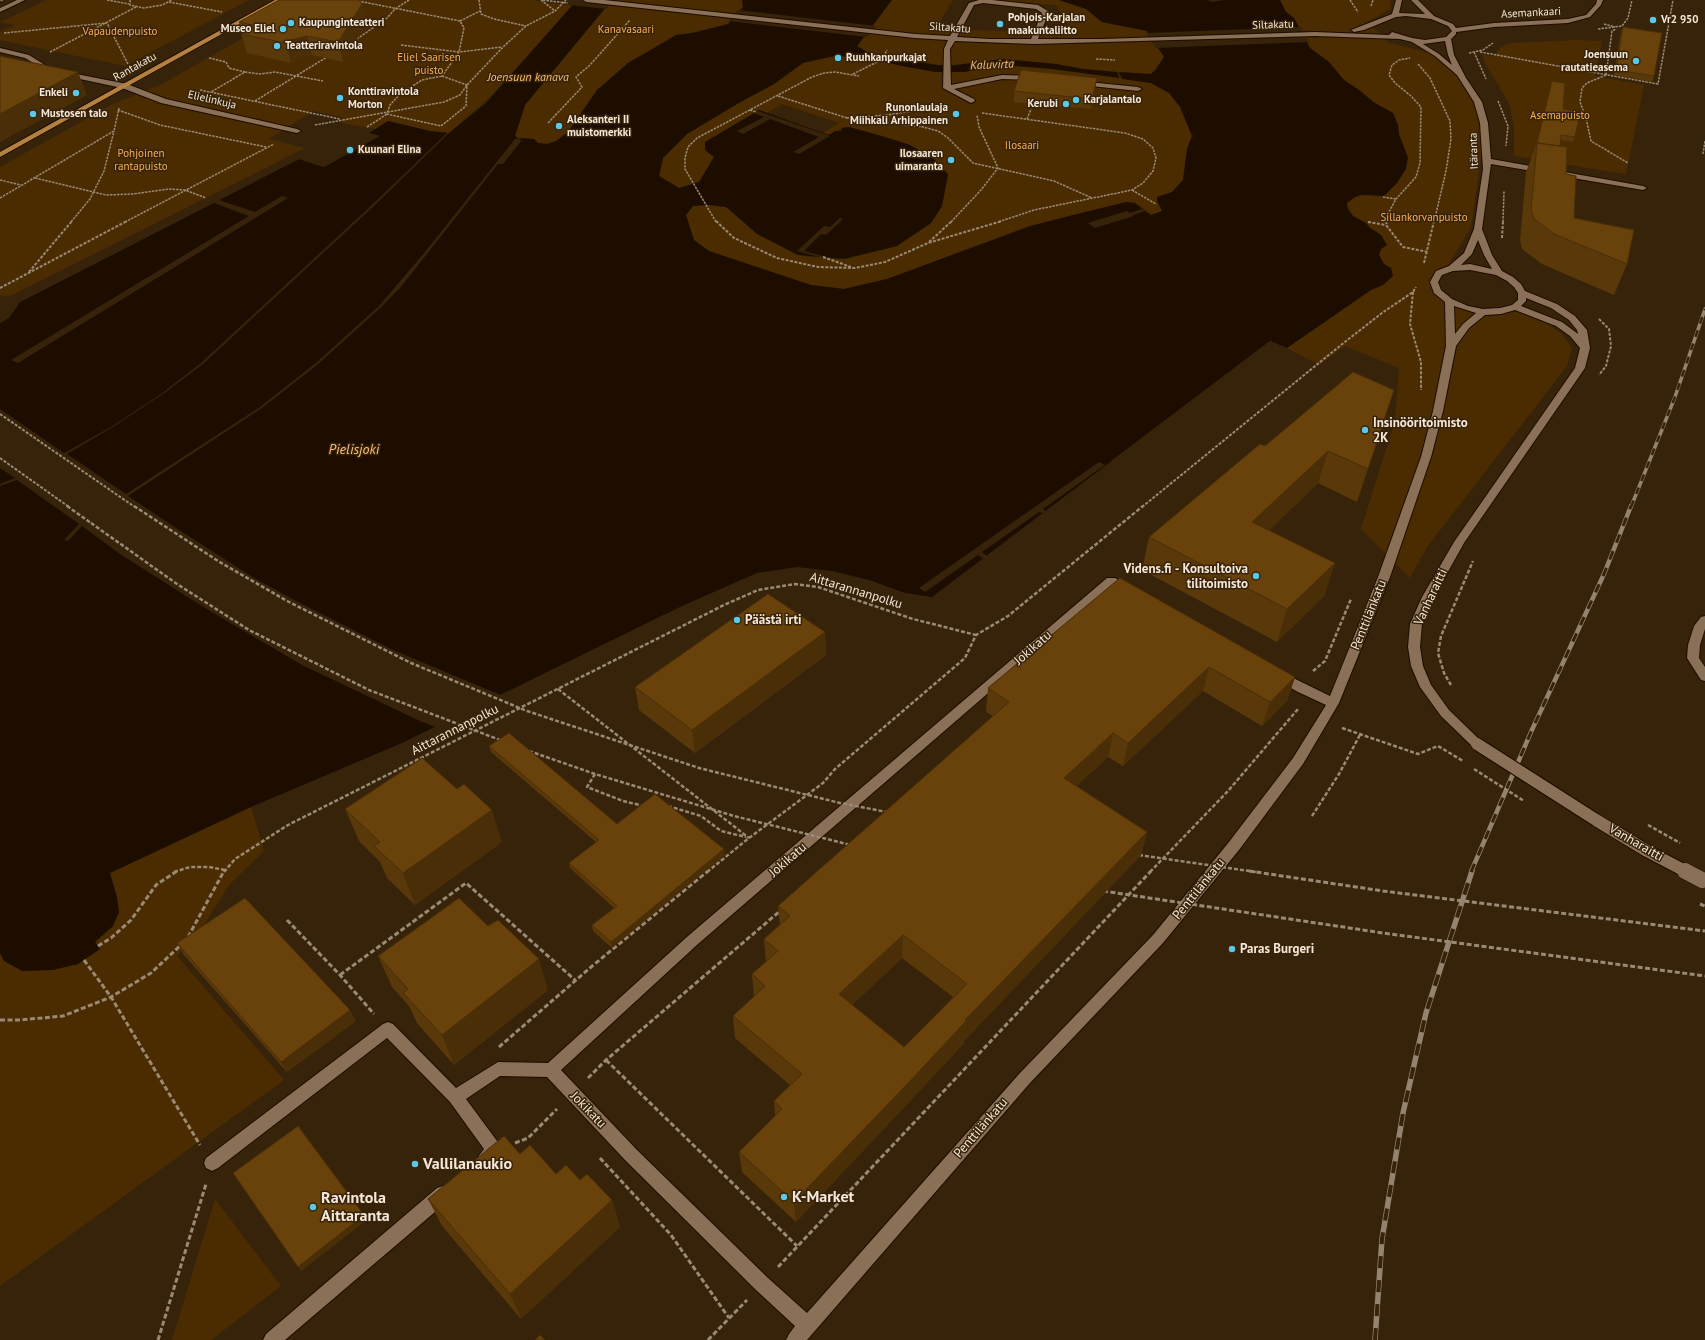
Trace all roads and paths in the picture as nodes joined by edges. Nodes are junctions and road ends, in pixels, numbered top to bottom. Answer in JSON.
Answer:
{"nodes":[{"id":1,"x":22,"y":0,"type":"edge"},
{"id":2,"x":107,"y":0,"type":"edge"},
{"id":3,"x":111,"y":0,"type":"edge"},
{"id":4,"x":130,"y":0,"type":"edge"},
{"id":5,"x":172,"y":0,"type":"edge"},
{"id":6,"x":280,"y":0,"type":"edge"},
{"id":7,"x":359,"y":0,"type":"edge"},
{"id":8,"x":409,"y":0,"type":"edge"},
{"id":9,"x":479,"y":0,"type":"edge"},
{"id":10,"x":542,"y":0,"type":"edge"},
{"id":11,"x":566,"y":0,"type":"edge"},
{"id":12,"x":586,"y":0,"type":"edge"},
{"id":13,"x":1350,"y":0,"type":"edge"},
{"id":14,"x":1373,"y":0,"type":"edge"},
{"id":15,"x":1399,"y":0,"type":"edge"},
{"id":16,"x":1414,"y":0,"type":"edge"},
{"id":17,"x":1600,"y":0,"type":"edge"},
{"id":18,"x":1632,"y":0,"type":"edge"},
{"id":19,"x":1673,"y":0,"type":"edge"},
{"id":20,"x":169,"y":2,"type":"junction"},
{"id":21,"x":568,"y":3,"type":"dead end"},
{"id":22,"x":129,"y":4,"type":"junction"},
{"id":23,"x":136,"y":7,"type":"junction"},
{"id":24,"x":1371,"y":7,"type":"dead end"},
{"id":25,"x":395,"y":9,"type":"junction"},
{"id":26,"x":0,"y":10,"type":"edge"},
{"id":27,"x":480,"y":11,"type":"junction"},
{"id":28,"x":555,"y":11,"type":"junction"},
{"id":29,"x":222,"y":12,"type":"dead end"},
{"id":30,"x":1360,"y":14,"type":"dead end"},
{"id":31,"x":1395,"y":15,"type":"junction"},
{"id":32,"x":631,"y":16,"type":"dead end"},
{"id":33,"x":1432,"y":16,"type":"junction"},
{"id":34,"x":1628,"y":18,"type":"dead end"},
{"id":35,"x":460,"y":21,"type":"junction"},
{"id":36,"x":1383,"y":21,"type":"junction"},
{"id":37,"x":107,"y":23,"type":"junction"},
{"id":38,"x":526,"y":26,"type":"junction"},
{"id":39,"x":1618,"y":28,"type":"dead end"},
{"id":40,"x":1454,"y":30,"type":"junction"},
{"id":41,"x":0,"y":33,"type":"edge"},
{"id":42,"x":1315,"y":34,"type":"junction"},
{"id":43,"x":1399,"y":37,"type":"junction"},
{"id":44,"x":1448,"y":38,"type":"junction"},
{"id":45,"x":952,"y":39,"type":"junction"},
{"id":46,"x":1411,"y":40,"type":"junction"},
{"id":47,"x":352,"y":42,"type":"edge"},
{"id":48,"x":1034,"y":42,"type":"junction"},
{"id":49,"x":401,"y":45,"type":"dead end"},
{"id":50,"x":503,"y":47,"type":"junction"},
{"id":51,"x":0,"y":50,"type":"edge"},
{"id":52,"x":459,"y":52,"type":"junction"},
{"id":53,"x":1479,"y":52,"type":"dead end"},
{"id":54,"x":48,"y":53,"type":"dead end"},
{"id":55,"x":884,"y":56,"type":"dead end"},
{"id":56,"x":203,"y":57,"type":"dead end"},
{"id":57,"x":327,"y":57,"type":"edge"},
{"id":58,"x":1412,"y":57,"type":"dead end"},
{"id":59,"x":1417,"y":62,"type":"dead end"},
{"id":60,"x":30,"y":68,"type":"edge"},
{"id":61,"x":130,"y":68,"type":"dead end"},
{"id":62,"x":49,"y":70,"type":"junction"},
{"id":63,"x":245,"y":72,"type":"junction"},
{"id":64,"x":852,"y":75,"type":"junction"},
{"id":65,"x":1606,"y":75,"type":"junction"},
{"id":66,"x":295,"y":76,"type":"junction"},
{"id":67,"x":442,"y":76,"type":"junction"},
{"id":68,"x":859,"y":76,"type":"dead end"},
{"id":69,"x":1462,"y":78,"type":"junction"},
{"id":70,"x":1044,"y":79,"type":"edge"},
{"id":71,"x":323,"y":82,"type":"dead end"},
{"id":72,"x":1076,"y":83,"type":"edge"},
{"id":73,"x":467,"y":85,"type":"junction"},
{"id":74,"x":124,"y":86,"type":"junction"},
{"id":75,"x":947,"y":88,"type":"junction"},
{"id":76,"x":196,"y":89,"type":"dead end"},
{"id":77,"x":1138,"y":89,"type":"dead end"},
{"id":78,"x":211,"y":92,"type":"junction"},
{"id":79,"x":777,"y":96,"type":"junction"},
{"id":80,"x":254,"y":101,"type":"junction"},
{"id":81,"x":971,"y":101,"type":"joint"},
{"id":82,"x":120,"y":106,"type":"dead end"},
{"id":83,"x":749,"y":109,"type":"junction"},
{"id":84,"x":1031,"y":109,"type":"dead end"},
{"id":85,"x":118,"y":110,"type":"junction"},
{"id":86,"x":756,"y":112,"type":"dead end"},
{"id":87,"x":388,"y":113,"type":"junction"},
{"id":88,"x":847,"y":118,"type":"junction"},
{"id":89,"x":1027,"y":119,"type":"junction"},
{"id":90,"x":342,"y":120,"type":"junction"},
{"id":91,"x":548,"y":123,"type":"dead end"},
{"id":92,"x":367,"y":127,"type":"dead end"},
{"id":93,"x":114,"y":131,"type":"junction"},
{"id":94,"x":297,"y":131,"type":"junction"},
{"id":95,"x":1705,"y":141,"type":"edge"},
{"id":96,"x":266,"y":147,"type":"junction"},
{"id":97,"x":0,"y":154,"type":"edge"},
{"id":98,"x":1703,"y":154,"type":"dead end"},
{"id":99,"x":1487,"y":161,"type":"junction"},
{"id":100,"x":1628,"y":163,"type":"dead end"},
{"id":101,"x":998,"y":168,"type":"junction"},
{"id":102,"x":34,"y":178,"type":"junction"},
{"id":103,"x":0,"y":180,"type":"edge"},
{"id":104,"x":22,"y":185,"type":"junction"},
{"id":105,"x":1643,"y":188,"type":"dead end"},
{"id":106,"x":185,"y":190,"type":"junction"},
{"id":107,"x":1132,"y":190,"type":"junction"},
{"id":108,"x":94,"y":191,"type":"junction"},
{"id":109,"x":1383,"y":197,"type":"dead end"},
{"id":110,"x":0,"y":198,"type":"edge"},
{"id":111,"x":206,"y":198,"type":"dead end"},
{"id":112,"x":1093,"y":198,"type":"junction"},
{"id":113,"x":1396,"y":199,"type":"junction"},
{"id":114,"x":1156,"y":204,"type":"dead end"},
{"id":115,"x":1368,"y":222,"type":"dead end"},
{"id":116,"x":1386,"y":225,"type":"junction"},
{"id":117,"x":1478,"y":228,"type":"junction"},
{"id":118,"x":928,"y":243,"type":"junction"},
{"id":119,"x":1428,"y":252,"type":"junction"},
{"id":120,"x":823,"y":257,"type":"dead end"},
{"id":121,"x":1424,"y":263,"type":"dead end"},
{"id":122,"x":855,"y":268,"type":"junction"},
{"id":123,"x":1452,"y":268,"type":"junction"},
{"id":124,"x":28,"y":273,"type":"junction"},
{"id":125,"x":1499,"y":273,"type":"junction"},
{"id":126,"x":1417,"y":285,"type":"dead end"},
{"id":127,"x":0,"y":288,"type":"edge"},
{"id":128,"x":1413,"y":292,"type":"junction"},
{"id":129,"x":1522,"y":293,"type":"junction"},
{"id":130,"x":1449,"y":301,"type":"junction"},
{"id":131,"x":1515,"y":307,"type":"junction"},
{"id":132,"x":1483,"y":312,"type":"junction"},
{"id":133,"x":1451,"y":346,"type":"junction"},
{"id":134,"x":1585,"y":348,"type":"junction"},
{"id":135,"x":1606,"y":366,"type":"dead end"},
{"id":136,"x":1597,"y":378,"type":"dead end"},
{"id":137,"x":1421,"y":395,"type":"dead end"},
{"id":138,"x":0,"y":414,"type":"edge"},
{"id":139,"x":0,"y":458,"type":"edge"},
{"id":140,"x":1474,"y":557,"type":"dead end"},
{"id":141,"x":1353,"y":595,"type":"dead end"},
{"id":142,"x":1138,"y":597,"type":"edge"},
{"id":143,"x":1705,"y":620,"type":"edge"},
{"id":144,"x":976,"y":635,"type":"junction"},
{"id":145,"x":1268,"y":670,"type":"edge"},
{"id":146,"x":1705,"y":677,"type":"edge"},
{"id":147,"x":1454,"y":688,"type":"dead end"},
{"id":148,"x":558,"y":689,"type":"junction"},
{"id":149,"x":1302,"y":689,"type":"junction"},
{"id":150,"x":1333,"y":703,"type":"junction"},
{"id":151,"x":508,"y":743,"type":"edge"},
{"id":152,"x":522,"y":748,"type":"edge"},
{"id":153,"x":1463,"y":761,"type":"dead end"},
{"id":154,"x":595,"y":774,"type":"junction"},
{"id":155,"x":664,"y":805,"type":"edge"},
{"id":156,"x":645,"y":807,"type":"edge"},
{"id":157,"x":888,"y":812,"type":"edge"},
{"id":158,"x":1312,"y":816,"type":"dead end"},
{"id":159,"x":1645,"y":823,"type":"dead end"},
{"id":160,"x":749,"y":838,"type":"junction"},
{"id":161,"x":1684,"y":845,"type":"dead end"},
{"id":162,"x":851,"y":850,"type":"edge"},
{"id":163,"x":1132,"y":854,"type":"edge"},
{"id":164,"x":225,"y":870,"type":"junction"},
{"id":165,"x":1703,"y":881,"type":"edge"},
{"id":166,"x":1096,"y":890,"type":"edge"},
{"id":167,"x":1700,"y":904,"type":"dead end"},
{"id":168,"x":785,"y":906,"type":"edge"},
{"id":169,"x":1705,"y":906,"type":"edge"},
{"id":170,"x":287,"y":920,"type":"dead end"},
{"id":171,"x":1705,"y":931,"type":"edge"},
{"id":172,"x":98,"y":946,"type":"dead end"},
{"id":173,"x":84,"y":960,"type":"dead end"},
{"id":174,"x":340,"y":976,"type":"junction"},
{"id":175,"x":1705,"y":976,"type":"edge"},
{"id":176,"x":575,"y":980,"type":"junction"},
{"id":177,"x":111,"y":997,"type":"junction"},
{"id":178,"x":0,"y":1020,"type":"edge"},
{"id":179,"x":388,"y":1029,"type":"junction"},
{"id":180,"x":606,"y":1060,"type":"junction"},
{"id":181,"x":516,"y":1070,"type":"junction"},
{"id":182,"x":551,"y":1070,"type":"junction"},
{"id":183,"x":572,"y":1093,"type":"junction"},
{"id":184,"x":455,"y":1097,"type":"junction"},
{"id":185,"x":551,"y":1105,"type":"dead end"},
{"id":186,"x":556,"y":1110,"type":"junction"},
{"id":187,"x":561,"y":1115,"type":"dead end"},
{"id":188,"x":494,"y":1150,"type":"junction"},
{"id":189,"x":598,"y":1155,"type":"dead end"},
{"id":190,"x":212,"y":1163,"type":"junction"},
{"id":191,"x":476,"y":1166,"type":"edge"},
{"id":192,"x":452,"y":1186,"type":"edge"},
{"id":193,"x":797,"y":1246,"type":"junction"},
{"id":194,"x":762,"y":1284,"type":"junction"},
{"id":195,"x":729,"y":1318,"type":"junction"},
{"id":196,"x":808,"y":1326,"type":"junction"},
{"id":197,"x":158,"y":1340,"type":"edge"},
{"id":198,"x":272,"y":1340,"type":"edge"},
{"id":199,"x":708,"y":1340,"type":"edge"},
{"id":200,"x":795,"y":1340,"type":"edge"}],
"edges":[{"from":1,"to":26,"type":"street"},
{"from":2,"to":3,"type":"path"},
{"from":3,"to":22,"type":"path"},
{"from":4,"to":22,"type":"path"},
{"from":5,"to":20,"type":"path"},
{"from":6,"to":74,"type":"main road","name":"Rantakatu"},
{"from":7,"to":25,"type":"path"},
{"from":8,"to":25,"type":"path"},
{"from":9,"to":27,"type":"path"},
{"from":10,"to":21,"type":"path","bridge":true},
{"from":10,"to":28,"type":"path"},
{"from":11,"to":28,"type":"path"},
{"from":12,"to":45,"type":"street","name":"Siltakatu"},
{"from":13,"to":30,"type":"path"},
{"from":14,"to":24,"type":"path"},
{"from":15,"to":31,"type":"street"},
{"from":16,"to":33,"type":"street"},
{"from":17,"to":40,"type":"street","name":"Asemankaari"},
{"from":18,"to":34,"type":"path"},
{"from":19,"to":65,"type":"path"},
{"from":20,"to":23,"type":"path"},
{"from":20,"to":29,"type":"path"},
{"from":22,"to":23,"type":"path"},
{"from":23,"to":37,"type":"path"},
{"from":25,"to":35,"type":"path"},
{"from":25,"to":47,"type":"path"},
{"from":27,"to":35,"type":"path"},
{"from":27,"to":38,"type":"path"},
{"from":28,"to":38,"type":"path"},
{"from":31,"to":33,"type":"street"},
{"from":31,"to":36,"type":"street","name":"Siltakatu"},
{"from":32,"to":91,"type":"path"},
{"from":33,"to":40,"type":"street"},
{"from":35,"to":52,"type":"path"},
{"from":36,"to":42,"type":"street","name":"Siltakatu"},
{"from":36,"to":43,"type":"street"},
{"from":37,"to":41,"type":"path"},
{"from":37,"to":54,"type":"path"},
{"from":37,"to":61,"type":"path"},
{"from":38,"to":50,"type":"path"},
{"from":39,"to":65,"type":"path"},
{"from":40,"to":44,"type":"street"},
{"from":42,"to":43,"type":"street","name":"Siltakatu"},
{"from":42,"to":48,"type":"street","name":"Siltakatu"},
{"from":43,"to":46,"type":"street"},
{"from":44,"to":46,"type":"street"},
{"from":44,"to":69,"type":"street","name":"Itäranta"},
{"from":45,"to":48,"type":"street","name":"Siltakatu"},
{"from":45,"to":48,"type":"street"},
{"from":45,"to":75,"type":"street"},
{"from":46,"to":69,"type":"street","name":"Itäranta"},
{"from":49,"to":52,"type":"path"},
{"from":50,"to":52,"type":"path"},
{"from":50,"to":73,"type":"path"},
{"from":51,"to":62,"type":"street"},
{"from":52,"to":67,"type":"path"},
{"from":53,"to":65,"type":"path"},
{"from":55,"to":64,"type":"path"},
{"from":56,"to":63,"type":"path"},
{"from":57,"to":66,"type":"path"},
{"from":58,"to":113,"type":"path"},
{"from":59,"to":119,"type":"path"},
{"from":60,"to":62,"type":"street"},
{"from":62,"to":74,"type":"street","name":"Elielinkuja"},
{"from":63,"to":66,"type":"path"},
{"from":63,"to":78,"type":"path"},
{"from":64,"to":68,"type":"path"},
{"from":64,"to":79,"type":"path"},
{"from":65,"to":100,"type":"path"},
{"from":66,"to":71,"type":"path"},
{"from":66,"to":80,"type":"path"},
{"from":67,"to":73,"type":"path"},
{"from":67,"to":87,"type":"path"},
{"from":69,"to":99,"type":"street","name":"Itäranta"},
{"from":70,"to":75,"type":"street"},
{"from":72,"to":77,"type":"street"},
{"from":73,"to":87,"type":"path"},
{"from":73,"to":87,"type":"path"},
{"from":74,"to":94,"type":"street","name":"Elielinkuja"},
{"from":74,"to":97,"type":"main road","name":"Rantakatu"},
{"from":75,"to":81,"type":"street"},
{"from":76,"to":78,"type":"path"},
{"from":78,"to":80,"type":"path"},
{"from":79,"to":83,"type":"path"},
{"from":79,"to":88,"type":"path"},
{"from":80,"to":90,"type":"path"},
{"from":81,"to":88,"type":"path"},
{"from":82,"to":85,"type":"path"},
{"from":83,"to":86,"type":"path"},
{"from":83,"to":122,"type":"path"},
{"from":84,"to":89,"type":"path"},
{"from":85,"to":93,"type":"path"},
{"from":85,"to":96,"type":"path"},
{"from":87,"to":90,"type":"path"},
{"from":87,"to":92,"type":"path"},
{"from":88,"to":101,"type":"path"},
{"from":89,"to":101,"type":"path"},
{"from":89,"to":107,"type":"path"},
{"from":90,"to":94,"type":"path"},
{"from":93,"to":102,"type":"path"},
{"from":93,"to":108,"type":"path"},
{"from":94,"to":96,"type":"path"},
{"from":95,"to":98,"type":"path"},
{"from":96,"to":106,"type":"path"},
{"from":99,"to":105,"type":"street"},
{"from":99,"to":117,"type":"street","name":"Itäranta"},
{"from":101,"to":112,"type":"path"},
{"from":101,"to":118,"type":"path"},
{"from":102,"to":104,"type":"path"},
{"from":102,"to":108,"type":"path"},
{"from":103,"to":104,"type":"path"},
{"from":104,"to":110,"type":"path"},
{"from":106,"to":108,"type":"path"},
{"from":106,"to":111,"type":"path"},
{"from":106,"to":124,"type":"path"},
{"from":107,"to":112,"type":"path"},
{"from":107,"to":114,"type":"path"},
{"from":108,"to":124,"type":"path"},
{"from":109,"to":113,"type":"path"},
{"from":112,"to":118,"type":"path"},
{"from":113,"to":116,"type":"path"},
{"from":115,"to":116,"type":"path"},
{"from":116,"to":119,"type":"path"},
{"from":117,"to":123,"type":"street","name":"Itäranta"},
{"from":117,"to":125,"type":"street","name":"Itäranta"},
{"from":118,"to":122,"type":"path"},
{"from":119,"to":121,"type":"path"},
{"from":120,"to":122,"type":"path"},
{"from":123,"to":125,"type":"street"},
{"from":123,"to":130,"type":"street","name":"Itäranta"},
{"from":124,"to":127,"type":"path"},
{"from":125,"to":129,"type":"street"},
{"from":126,"to":128,"type":"path"},
{"from":128,"to":137,"type":"path"},
{"from":128,"to":144,"type":"path"},
{"from":129,"to":131,"type":"street"},
{"from":129,"to":134,"type":"street","name":"Vanharaitti"},
{"from":130,"to":132,"type":"street"},
{"from":130,"to":133,"type":"street","name":"Penttilänkatu"},
{"from":131,"to":132,"type":"street"},
{"from":131,"to":134,"type":"street"},
{"from":132,"to":133,"type":"street","name":"Penttilänkatu"},
{"from":133,"to":150,"type":"street","name":"Penttilänkatu"},
{"from":134,"to":165,"type":"street","name":"Vanharaitti","bridge":true},
{"from":135,"to":136,"type":"path"},
{"from":138,"to":157,"type":"path","bridge":true},
{"from":139,"to":151,"type":"path","bridge":true},
{"from":140,"to":147,"type":"path"},
{"from":141,"to":149,"type":"path"},
{"from":142,"to":182,"type":"street","name":"Jokikatu"},
{"from":143,"to":146,"type":"street"},
{"from":144,"to":148,"type":"path","name":"Aittarannanpolku"},
{"from":144,"to":160,"type":"path"},
{"from":145,"to":149,"type":"street"},
{"from":148,"to":160,"type":"path"},
{"from":148,"to":164,"type":"path","name":"Aittarannanpolku"},
{"from":149,"to":150,"type":"street"},
{"from":149,"to":193,"type":"path"},
{"from":150,"to":196,"type":"street","name":"Penttilänkatu"},
{"from":152,"to":154,"type":"path","bridge":true},
{"from":153,"to":158,"type":"path"},
{"from":154,"to":156,"type":"path"},
{"from":154,"to":162,"type":"path","bridge":true},
{"from":155,"to":160,"type":"path"},
{"from":159,"to":161,"type":"path","bridge":true},
{"from":160,"to":176,"type":"path"},
{"from":163,"to":171,"type":"path","bridge":true},
{"from":164,"to":172,"type":"path"},
{"from":164,"to":177,"type":"path","name":"Aittarannanpolku"},
{"from":166,"to":175,"type":"path","bridge":true},
{"from":167,"to":169,"type":"path"},
{"from":168,"to":180,"type":"path"},
{"from":170,"to":174,"type":"path"},
{"from":173,"to":177,"type":"path"},
{"from":174,"to":176,"type":"path"},
{"from":174,"to":179,"type":"path"},
{"from":176,"to":181,"type":"path"},
{"from":177,"to":178,"type":"path","name":"Aittarannanpolku"},
{"from":177,"to":190,"type":"path"},
{"from":179,"to":184,"type":"street"},
{"from":179,"to":190,"type":"street"},
{"from":180,"to":183,"type":"path"},
{"from":180,"to":193,"type":"path"},
{"from":181,"to":182,"type":"street"},
{"from":181,"to":184,"type":"street"},
{"from":182,"to":183,"type":"street","name":"Jokikatu"},
{"from":183,"to":186,"type":"path"},
{"from":183,"to":194,"type":"street","name":"Jokikatu"},
{"from":184,"to":188,"type":"street"},
{"from":185,"to":186,"type":"path"},
{"from":186,"to":187,"type":"path"},
{"from":186,"to":188,"type":"path"},
{"from":188,"to":191,"type":"street"},
{"from":189,"to":195,"type":"path"},
{"from":190,"to":197,"type":"path"},
{"from":192,"to":198,"type":"street"},
{"from":193,"to":194,"type":"path"},
{"from":194,"to":195,"type":"path"},
{"from":194,"to":196,"type":"street","name":"Jokikatu"},
{"from":195,"to":199,"type":"path"},
{"from":196,"to":200,"type":"street","name":"Penttilänkatu"}]}
